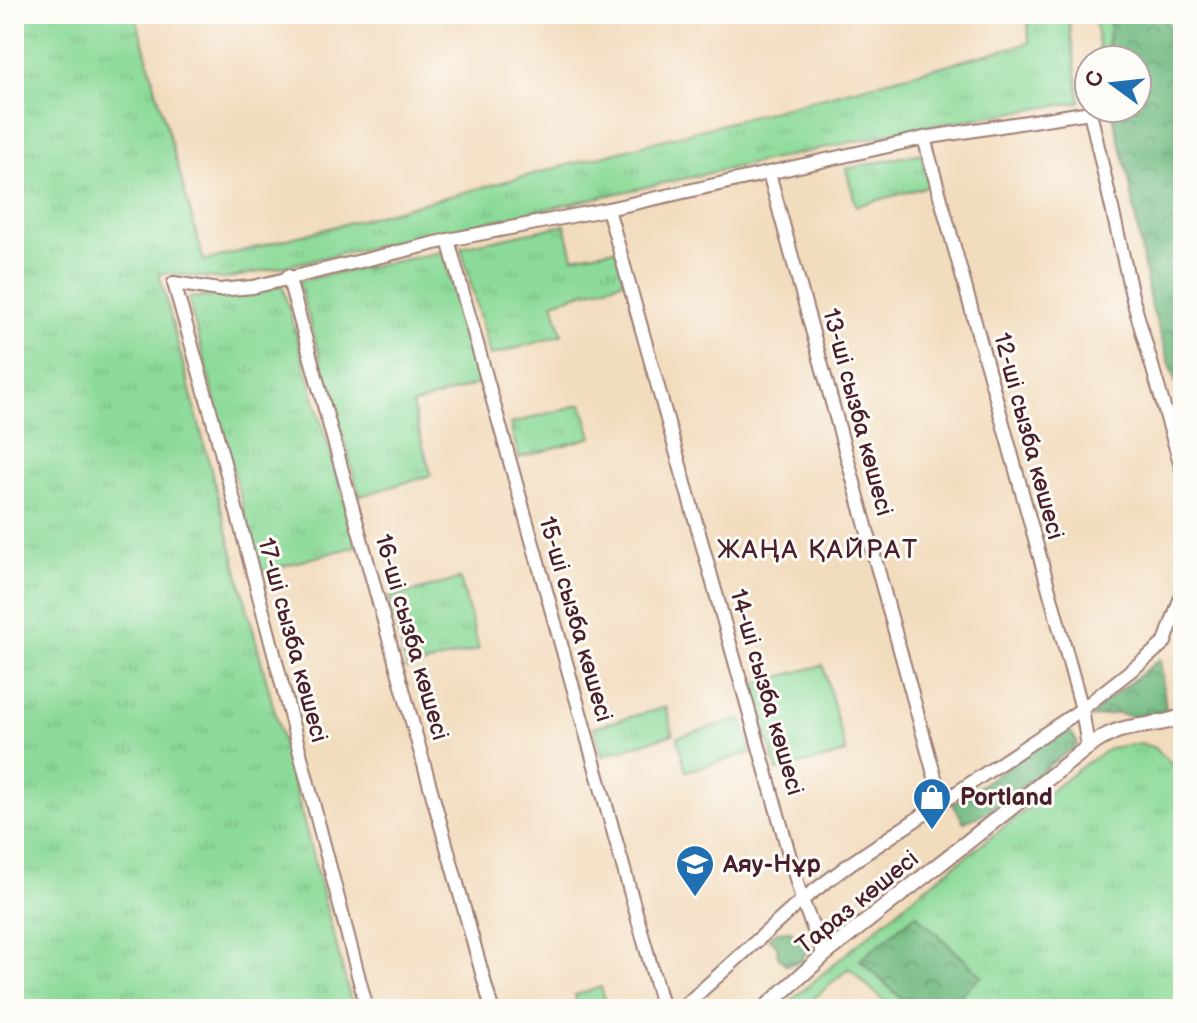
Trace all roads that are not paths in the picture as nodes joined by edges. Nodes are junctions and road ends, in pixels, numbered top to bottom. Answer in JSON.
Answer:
{"nodes":[{"id":1,"x":924,"y":138,"type":"junction"},
{"id":2,"x":769,"y":173,"type":"junction"},
{"id":3,"x":608,"y":209,"type":"junction"},
{"id":4,"x":448,"y":240,"type":"junction"},
{"id":5,"x":288,"y":276,"type":"junction"},
{"id":6,"x":1183,"y":473,"type":"edge"},
{"id":7,"x":1183,"y":591,"type":"edge"},
{"id":8,"x":1082,"y":709,"type":"junction"},
{"id":9,"x":1183,"y":716,"type":"edge"},
{"id":10,"x":1088,"y":747,"type":"junction"},
{"id":11,"x":942,"y":803,"type":"junction"},
{"id":12,"x":802,"y":900,"type":"junction"},
{"id":13,"x":824,"y":955,"type":"junction"},
{"id":14,"x":367,"y":1009,"type":"edge"},
{"id":15,"x":492,"y":1009,"type":"edge"},
{"id":16,"x":663,"y":1009,"type":"edge"},
{"id":17,"x":681,"y":1009,"type":"edge"},
{"id":18,"x":764,"y":1009,"type":"edge"}],
"edges":[{"from":1,"to":2,"type":"street"},
{"from":1,"to":6,"type":"street"},
{"from":1,"to":8,"type":"street","name":"12-ші сызба көшесі"},
{"from":2,"to":3,"type":"street"},
{"from":2,"to":11,"type":"street","name":"13-ші сызба көшесі"},
{"from":3,"to":4,"type":"street"},
{"from":3,"to":12,"type":"street","name":"14-ші сызба көшесі"},
{"from":4,"to":5,"type":"street"},
{"from":4,"to":16,"type":"street","name":"15-ші сызба көшесі"},
{"from":5,"to":14,"type":"street","name":"17-ші сызба көшесі"},
{"from":5,"to":15,"type":"street","name":"16-ші сызба көшесі"},
{"from":7,"to":8,"type":"street"},
{"from":8,"to":10,"type":"street","name":"12-ші сызба көшесі"},
{"from":8,"to":11,"type":"street"},
{"from":9,"to":10,"type":"street","name":"Тараз көшесі"},
{"from":10,"to":13,"type":"street","name":"Тараз көшесі"},
{"from":11,"to":12,"type":"street"},
{"from":12,"to":13,"type":"street","name":"14-ші сызба көшесі"},
{"from":12,"to":17,"type":"street"},
{"from":13,"to":18,"type":"street","name":"Тараз көшесі"}]}
